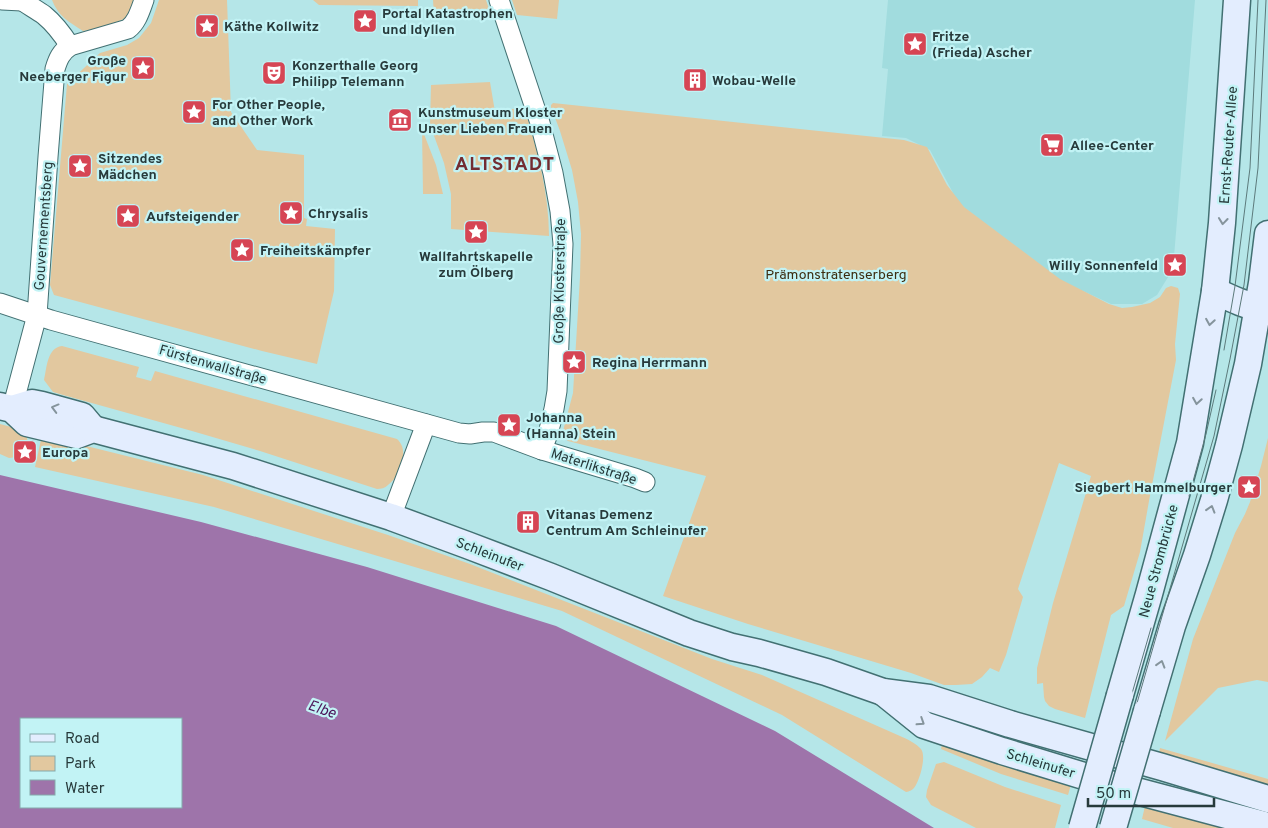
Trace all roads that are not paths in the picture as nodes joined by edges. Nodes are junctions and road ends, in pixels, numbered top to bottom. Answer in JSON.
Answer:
{"nodes":[{"id":1,"x":2,"y":0,"type":"edge"},
{"id":2,"x":144,"y":0,"type":"edge"},
{"id":3,"x":499,"y":0,"type":"edge"},
{"id":4,"x":1237,"y":0,"type":"edge"},
{"id":5,"x":22,"y":1,"type":"edge"},
{"id":6,"x":70,"y":46,"type":"junction"},
{"id":7,"x":1268,"y":234,"type":"edge"},
{"id":8,"x":1265,"y":283,"type":"edge"},
{"id":9,"x":1215,"y":291,"type":"junction"},
{"id":10,"x":0,"y":304,"type":"edge"},
{"id":11,"x":1263,"y":310,"type":"edge"},
{"id":12,"x":37,"y":315,"type":"junction"},
{"id":13,"x":6,"y":407,"type":"edge"},
{"id":14,"x":426,"y":424,"type":"junction"},
{"id":15,"x":542,"y":450,"type":"junction"},
{"id":16,"x":645,"y":482,"type":"dead end"},
{"id":17,"x":391,"y":517,"type":"junction"},
{"id":18,"x":883,"y":692,"type":"junction"},
{"id":19,"x":1268,"y":799,"type":"edge"},
{"id":20,"x":1268,"y":826,"type":"edge"},
{"id":21,"x":1082,"y":828,"type":"edge"},
{"id":22,"x":1113,"y":828,"type":"edge"}],
"edges":[{"from":1,"to":5,"type":"street"},
{"from":2,"to":6,"type":"street"},
{"from":3,"to":15,"type":"street","name":"Große Klosterstraße"},
{"from":4,"to":9,"type":"main road","name":"Ernst-Reuter-Allee","one_way":true},
{"from":5,"to":6,"type":"street"},
{"from":6,"to":12,"type":"street","name":"Gouvernementsberg"},
{"from":7,"to":8,"type":"main road"},
{"from":8,"to":9,"type":"main road"},
{"from":8,"to":11,"type":"main road"},
{"from":9,"to":11,"type":"main road"},
{"from":9,"to":21,"type":"main road","name":"Neue Strombrücke","one_way":true,"bridge":true},
{"from":10,"to":12,"type":"street","name":"Fürstenwallstraße"},
{"from":22,"to":11,"type":"main road","one_way":true,"bridge":true},
{"from":12,"to":13,"type":"street","name":"Gouvernementsberg"},
{"from":12,"to":14,"type":"street","name":"Fürstenwallstraße"},
{"from":13,"to":17,"type":"main road","name":"Schleinufer"},
{"from":14,"to":15,"type":"street","name":"Fürstenwallstraße"},
{"from":14,"to":17,"type":"street"},
{"from":15,"to":16,"type":"street","name":"Materlikstraße"},
{"from":17,"to":18,"type":"main road","name":"Schleinufer"},
{"from":18,"to":19,"type":"main road","name":"Schleinufer"},
{"from":18,"to":20,"type":"main road","name":"Schleinufer","one_way":true}]}
